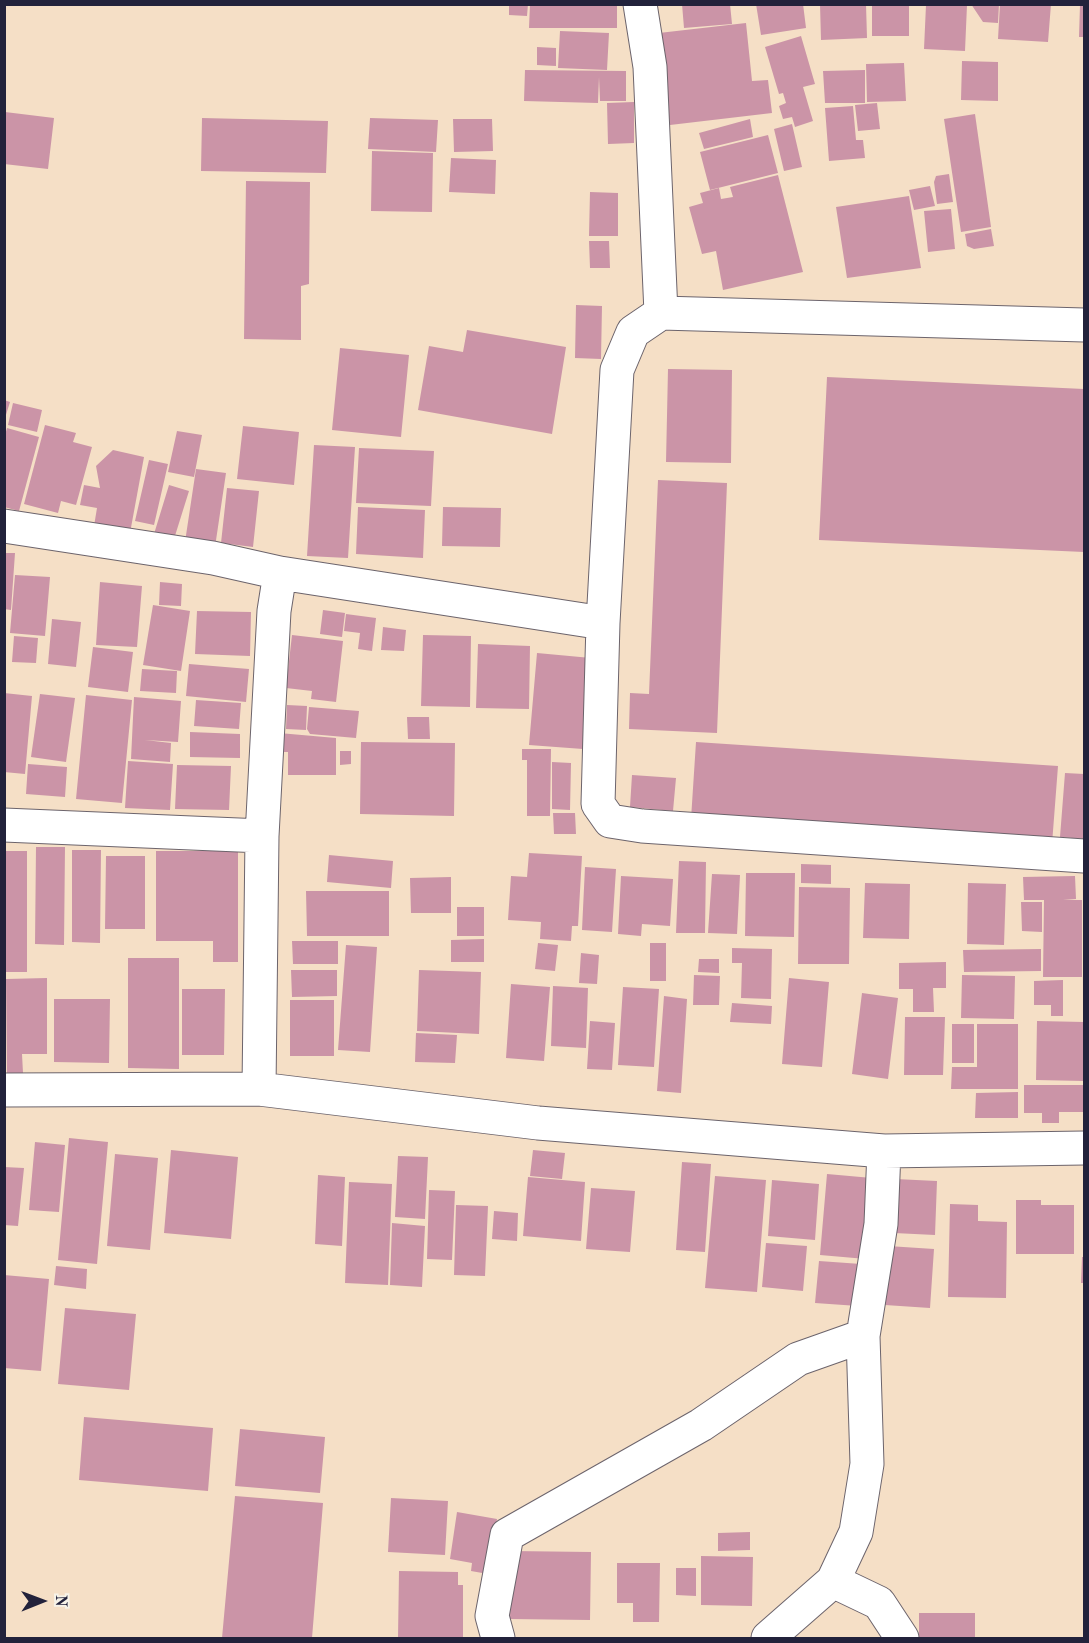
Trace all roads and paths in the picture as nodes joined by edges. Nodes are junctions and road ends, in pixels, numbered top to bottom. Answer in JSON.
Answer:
{"nodes":[{"id":1,"x":640,"y":4,"type":"edge"},
{"id":2,"x":661,"y":313,"type":"junction"},
{"id":3,"x":1084,"y":325,"type":"edge"},
{"id":4,"x":4,"y":526,"type":"edge"},
{"id":5,"x":280,"y":573,"type":"junction"},
{"id":6,"x":603,"y":623,"type":"junction"},
{"id":7,"x":4,"y":825,"type":"edge"},
{"id":8,"x":262,"y":836,"type":"junction"},
{"id":9,"x":1084,"y":855,"type":"edge"},
{"id":10,"x":259,"y":1089,"type":"junction"},
{"id":11,"x":4,"y":1090,"type":"edge"},
{"id":12,"x":1084,"y":1148,"type":"edge"},
{"id":13,"x":884,"y":1150,"type":"junction"},
{"id":14,"x":863,"y":1336,"type":"junction"},
{"id":15,"x":833,"y":1581,"type":"junction"},
{"id":16,"x":498,"y":1638,"type":"edge"},
{"id":17,"x":768,"y":1638,"type":"edge"},
{"id":18,"x":902,"y":1638,"type":"edge"}],
"edges":[{"from":1,"to":2,"type":"street"},
{"from":2,"to":3,"type":"street"},
{"from":2,"to":6,"type":"street"},
{"from":4,"to":5,"type":"street"},
{"from":5,"to":6,"type":"street"},
{"from":5,"to":8,"type":"street"},
{"from":6,"to":9,"type":"street"},
{"from":7,"to":8,"type":"street"},
{"from":8,"to":10,"type":"street"},
{"from":10,"to":11,"type":"street"},
{"from":10,"to":13,"type":"street"},
{"from":12,"to":13,"type":"street"},
{"from":13,"to":14,"type":"street"},
{"from":14,"to":15,"type":"street"},
{"from":14,"to":16,"type":"street"},
{"from":15,"to":17,"type":"street"},
{"from":15,"to":18,"type":"street"}]}
